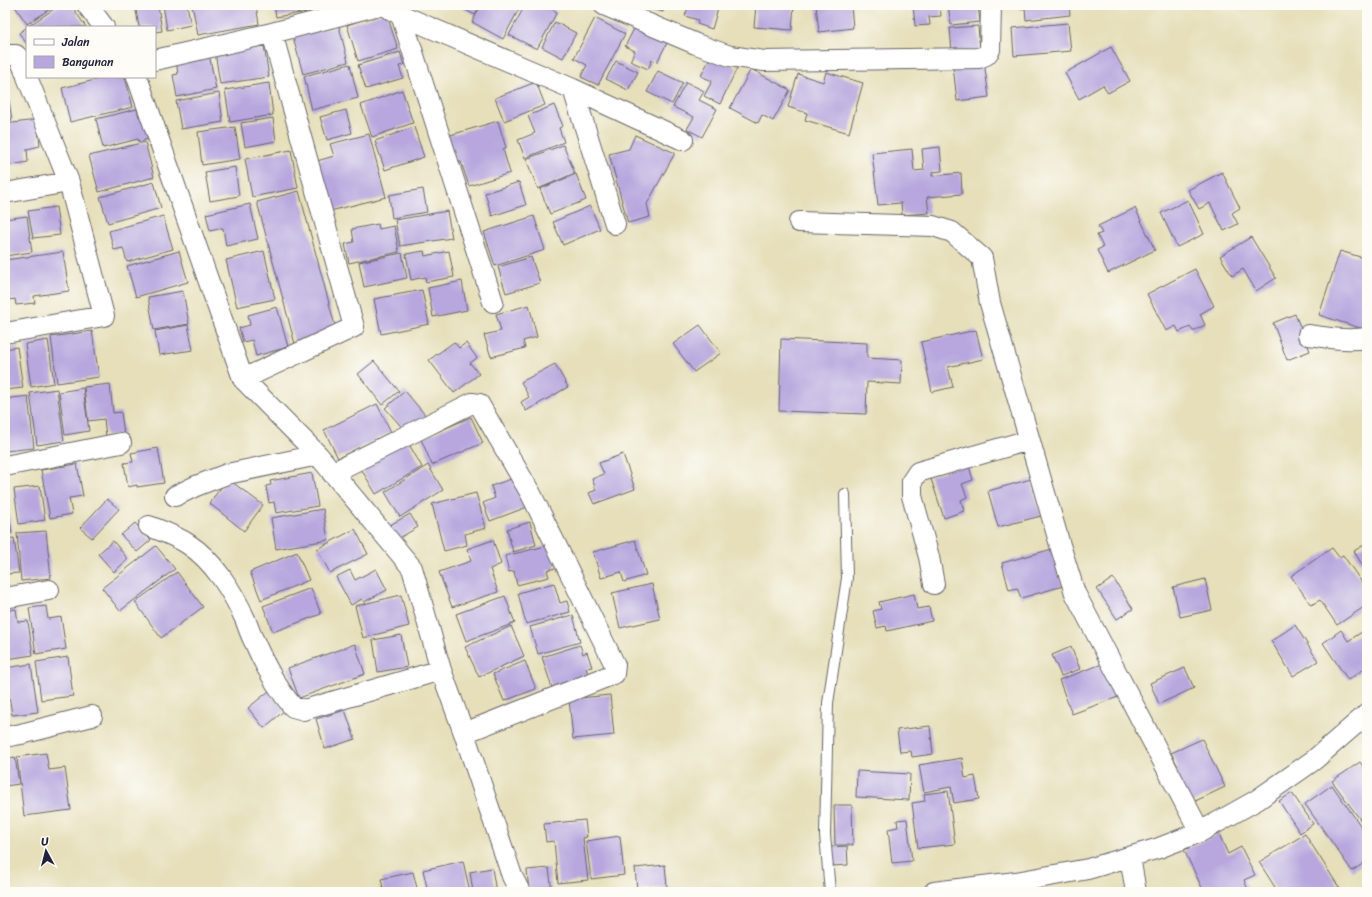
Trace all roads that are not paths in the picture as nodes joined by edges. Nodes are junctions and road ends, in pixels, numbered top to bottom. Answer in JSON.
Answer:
{"nodes":[{"id":1,"x":88,"y":5,"type":"edge"},
{"id":2,"x":380,"y":5,"type":"edge"},
{"id":3,"x":604,"y":5,"type":"edge"},
{"id":4,"x":991,"y":5,"type":"edge"},
{"id":5,"x":401,"y":15,"type":"junction"},
{"id":6,"x":103,"y":26,"type":"edge"},
{"id":7,"x":272,"y":33,"type":"junction"},
{"id":8,"x":5,"y":55,"type":"edge"},
{"id":9,"x":156,"y":60,"type":"edge"},
{"id":10,"x":26,"y":74,"type":"edge"},
{"id":11,"x":28,"y":78,"type":"edge"},
{"id":12,"x":137,"y":78,"type":"edge"},
{"id":13,"x":573,"y":89,"type":"junction"},
{"id":14,"x":683,"y":140,"type":"dead end"},
{"id":15,"x":69,"y":182,"type":"junction"},
{"id":16,"x":5,"y":193,"type":"edge"},
{"id":17,"x":799,"y":222,"type":"dead end"},
{"id":18,"x":615,"y":224,"type":"dead end"},
{"id":19,"x":493,"y":302,"type":"dead end"},
{"id":20,"x":5,"y":333,"type":"edge"},
{"id":21,"x":1308,"y":335,"type":"dead end"},
{"id":22,"x":1367,"y":338,"type":"edge"},
{"id":23,"x":243,"y":379,"type":"junction"},
{"id":24,"x":1029,"y":440,"type":"junction"},
{"id":25,"x":121,"y":443,"type":"dead end"},
{"id":26,"x":318,"y":455,"type":"junction"},
{"id":27,"x":5,"y":466,"type":"edge"},
{"id":28,"x":332,"y":473,"type":"junction"},
{"id":29,"x":844,"y":494,"type":"dead end"},
{"id":30,"x":175,"y":496,"type":"dead end"},
{"id":31,"x":149,"y":526,"type":"dead end"},
{"id":32,"x":934,"y":584,"type":"dead end"},
{"id":33,"x":49,"y":590,"type":"dead end"},
{"id":34,"x":5,"y":598,"type":"edge"},
{"id":35,"x":441,"y":670,"type":"junction"},
{"id":36,"x":1367,"y":714,"type":"edge"},
{"id":37,"x":92,"y":716,"type":"dead end"},
{"id":38,"x":464,"y":733,"type":"junction"},
{"id":39,"x":5,"y":736,"type":"edge"},
{"id":40,"x":1200,"y":832,"type":"junction"},
{"id":41,"x":1130,"y":857,"type":"junction"},
{"id":42,"x":520,"y":892,"type":"edge"},
{"id":43,"x":830,"y":892,"type":"edge"},
{"id":44,"x":934,"y":892,"type":"edge"},
{"id":45,"x":1136,"y":892,"type":"edge"}],
"edges":[{"from":1,"to":6,"type":"street"},
{"from":2,"to":5,"type":"street"},
{"from":2,"to":7,"type":"street"},
{"from":3,"to":4,"type":"street"},
{"from":5,"to":13,"type":"street"},
{"from":5,"to":19,"type":"street"},
{"from":7,"to":9,"type":"street"},
{"from":7,"to":23,"type":"street"},
{"from":8,"to":10,"type":"street"},
{"from":11,"to":15,"type":"street"},
{"from":12,"to":23,"type":"street"},
{"from":13,"to":14,"type":"street"},
{"from":13,"to":18,"type":"street"},
{"from":15,"to":16,"type":"street"},
{"from":15,"to":20,"type":"street"},
{"from":17,"to":24,"type":"street"},
{"from":21,"to":22,"type":"street"},
{"from":23,"to":26,"type":"street"},
{"from":24,"to":32,"type":"street"},
{"from":24,"to":40,"type":"street"},
{"from":25,"to":27,"type":"street"},
{"from":26,"to":28,"type":"street"},
{"from":26,"to":30,"type":"street"},
{"from":28,"to":35,"type":"street"},
{"from":28,"to":38,"type":"street"},
{"from":29,"to":43,"type":"lane"},
{"from":31,"to":35,"type":"street"},
{"from":33,"to":34,"type":"street"},
{"from":35,"to":38,"type":"street"},
{"from":36,"to":40,"type":"street"},
{"from":37,"to":39,"type":"street"},
{"from":38,"to":42,"type":"street"},
{"from":40,"to":41,"type":"street"},
{"from":41,"to":44,"type":"street"},
{"from":41,"to":45,"type":"street"}]}
